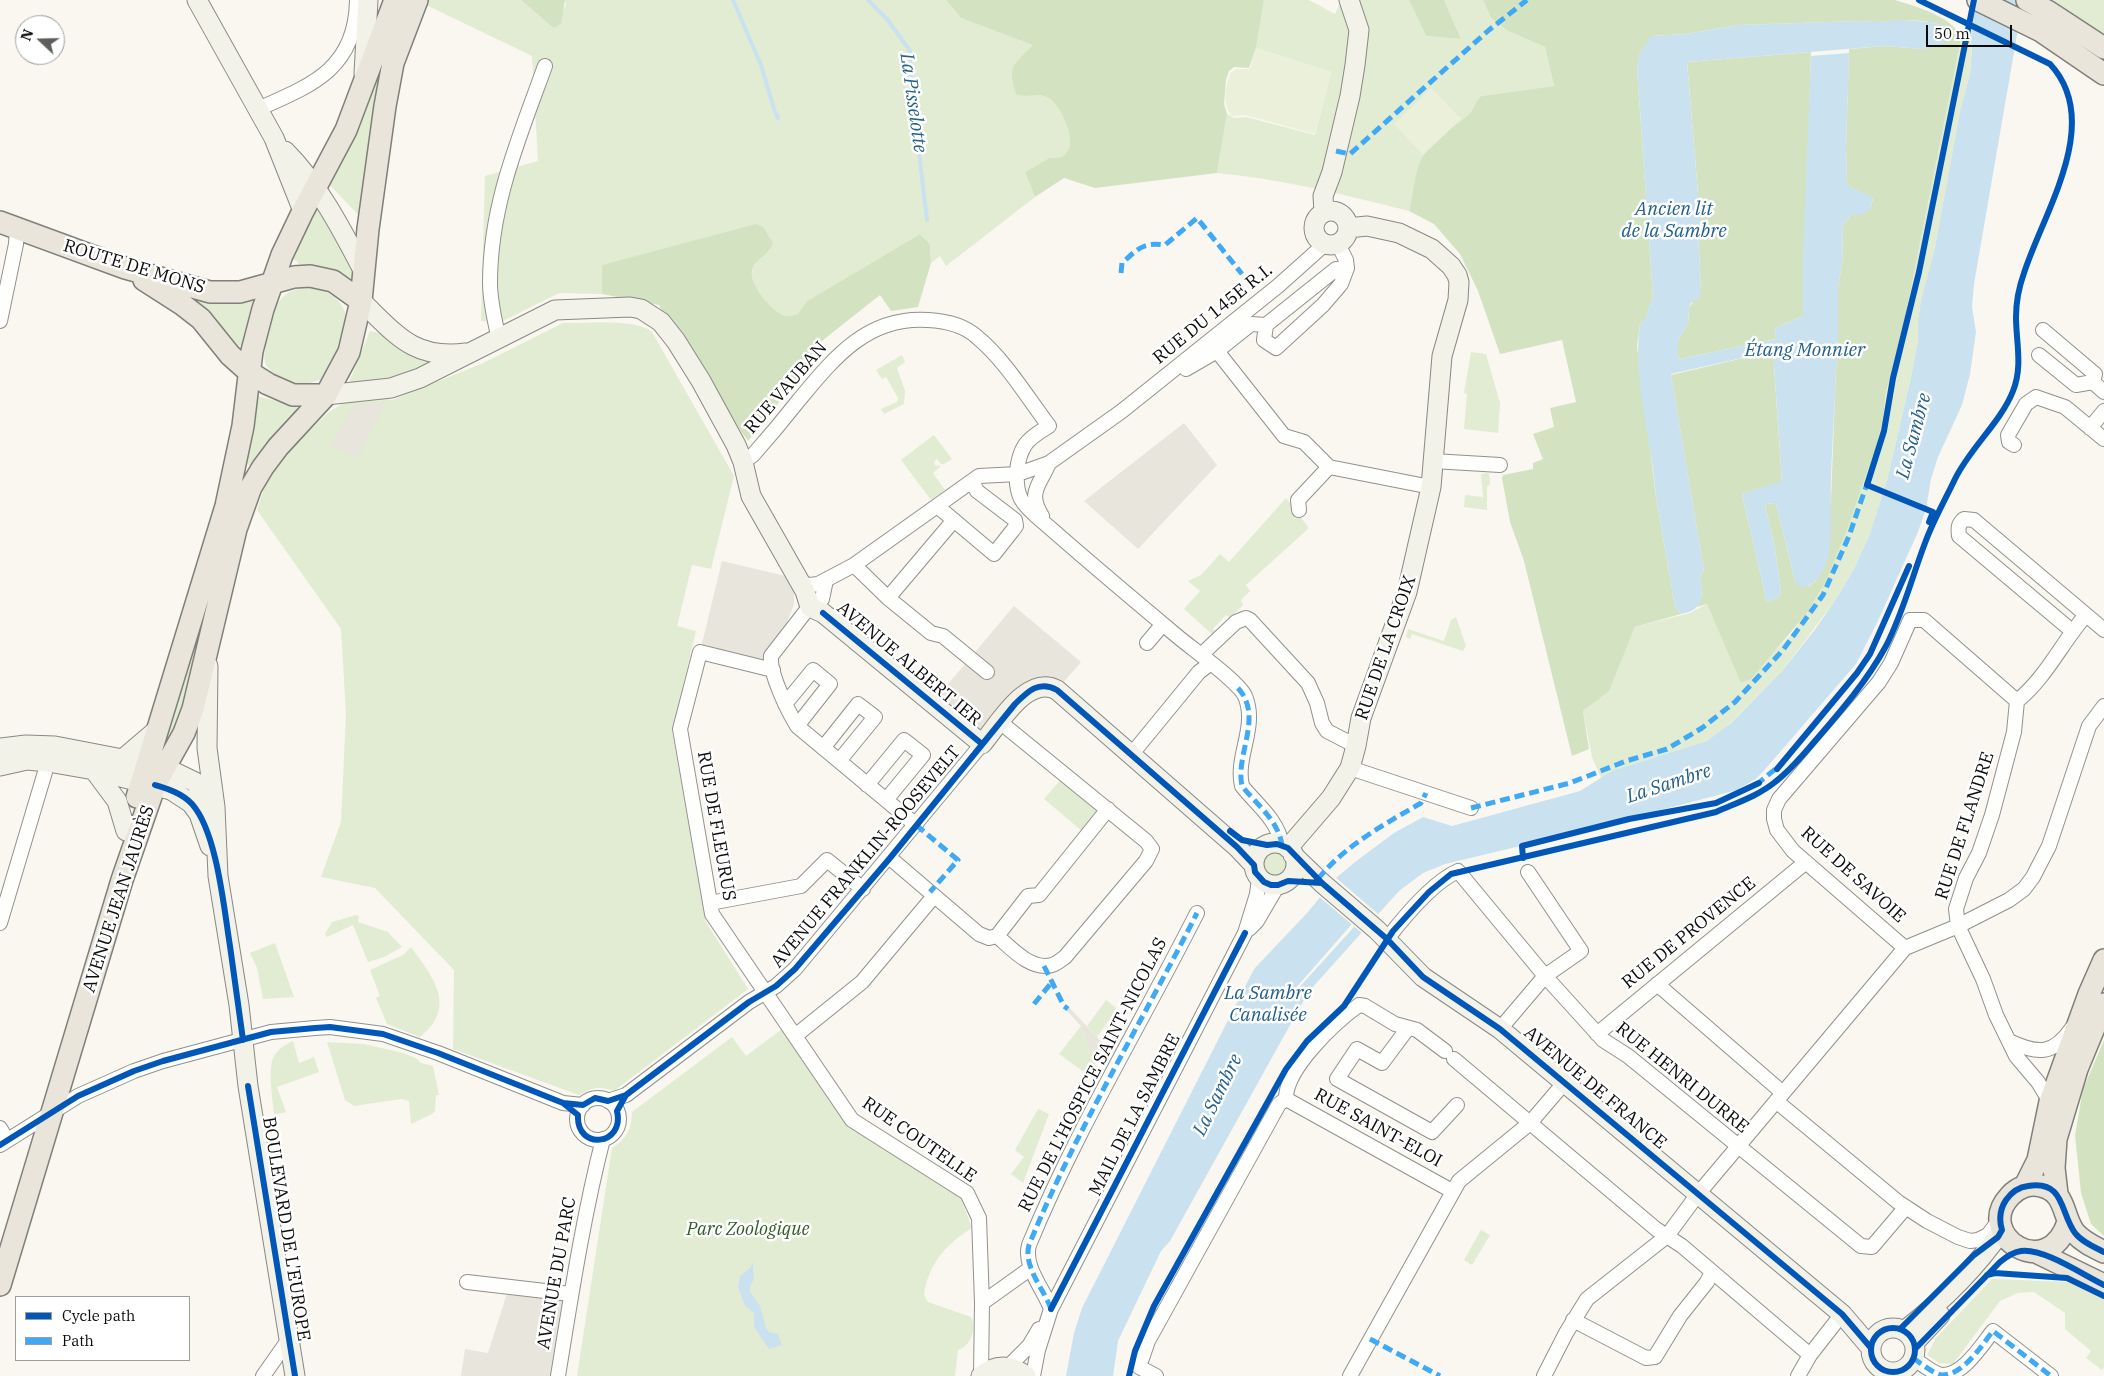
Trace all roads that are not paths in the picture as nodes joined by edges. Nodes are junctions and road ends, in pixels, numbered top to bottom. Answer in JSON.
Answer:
{"nodes":[{"id":1,"x":197,"y":0,"type":"edge"},
{"id":2,"x":357,"y":0,"type":"edge"},
{"id":3,"x":368,"y":0,"type":"edge"},
{"id":4,"x":395,"y":0,"type":"edge"},
{"id":5,"x":417,"y":0,"type":"edge"},
{"id":6,"x":1349,"y":0,"type":"edge"},
{"id":7,"x":1978,"y":0,"type":"edge"},
{"id":8,"x":2026,"y":0,"type":"edge"},
{"id":9,"x":2045,"y":21,"type":"junction"},
{"id":10,"x":2104,"y":48,"type":"edge"},
{"id":11,"x":545,"y":66,"type":"dead end"},
{"id":12,"x":2104,"y":74,"type":"edge"},
{"id":13,"x":363,"y":89,"type":"junction"},
{"id":14,"x":258,"y":109,"type":"junction"},
{"id":15,"x":277,"y":144,"type":"junction"},
{"id":16,"x":330,"y":159,"type":"junction"},
{"id":17,"x":294,"y":160,"type":"junction"},
{"id":18,"x":314,"y":189,"type":"junction"},
{"id":19,"x":303,"y":211,"type":"junction"},
{"id":20,"x":1331,"y":212,"type":"junction"},
{"id":21,"x":9,"y":225,"type":"edge"},
{"id":22,"x":1348,"y":228,"type":"junction"},
{"id":23,"x":1331,"y":244,"type":"junction"},
{"id":24,"x":125,"y":268,"type":"junction"},
{"id":25,"x":1347,"y":268,"type":"junction"},
{"id":26,"x":364,"y":272,"type":"junction"},
{"id":27,"x":271,"y":283,"type":"junction"},
{"id":28,"x":360,"y":301,"type":"junction"},
{"id":29,"x":0,"y":321,"type":"edge"},
{"id":30,"x":1266,"y":325,"type":"junction"},
{"id":31,"x":2043,"y":330,"type":"dead end"},
{"id":32,"x":499,"y":340,"type":"junction"},
{"id":33,"x":1217,"y":351,"type":"junction"},
{"id":34,"x":474,"y":352,"type":"junction"},
{"id":35,"x":2039,"y":356,"type":"dead end"},
{"id":36,"x":249,"y":372,"type":"junction"},
{"id":37,"x":2093,"y":382,"type":"junction"},
{"id":38,"x":2104,"y":392,"type":"edge"},
{"id":39,"x":326,"y":396,"type":"junction"},
{"id":40,"x":1122,"y":411,"type":"junction"},
{"id":41,"x":2104,"y":411,"type":"edge"},
{"id":42,"x":2090,"y":428,"type":"junction"},
{"id":43,"x":2104,"y":439,"type":"edge"},
{"id":44,"x":2014,"y":445,"type":"dead end"},
{"id":45,"x":1433,"y":461,"type":"junction"},
{"id":46,"x":743,"y":462,"type":"junction"},
{"id":47,"x":1049,"y":463,"type":"junction"},
{"id":48,"x":1500,"y":465,"type":"dead end"},
{"id":49,"x":1329,"y":467,"type":"junction"},
{"id":50,"x":1018,"y":474,"type":"junction"},
{"id":51,"x":972,"y":480,"type":"junction"},
{"id":52,"x":1431,"y":488,"type":"junction"},
{"id":53,"x":937,"y":506,"type":"junction"},
{"id":54,"x":1299,"y":510,"type":"dead end"},
{"id":55,"x":954,"y":520,"type":"junction"},
{"id":56,"x":1049,"y":527,"type":"junction"},
{"id":57,"x":854,"y":565,"type":"junction"},
{"id":58,"x":888,"y":598,"type":"junction"},
{"id":59,"x":815,"y":601,"type":"junction"},
{"id":60,"x":2086,"y":615,"type":"junction"},
{"id":61,"x":1163,"y":624,"type":"junction"},
{"id":62,"x":2104,"y":630,"type":"edge"},
{"id":63,"x":2072,"y":631,"type":"junction"},
{"id":64,"x":209,"y":644,"type":"junction"},
{"id":65,"x":1148,"y":644,"type":"dead end"},
{"id":66,"x":1206,"y":659,"type":"junction"},
{"id":67,"x":773,"y":670,"type":"junction"},
{"id":68,"x":987,"y":672,"type":"dead end"},
{"id":69,"x":2017,"y":701,"type":"junction"},
{"id":70,"x":785,"y":704,"type":"junction"},
{"id":71,"x":2104,"y":706,"type":"edge"},
{"id":72,"x":1000,"y":722,"type":"junction"},
{"id":73,"x":797,"y":726,"type":"junction"},
{"id":74,"x":158,"y":729,"type":"junction"},
{"id":75,"x":982,"y":744,"type":"junction"},
{"id":76,"x":1356,"y":746,"type":"junction"},
{"id":77,"x":0,"y":748,"type":"edge"},
{"id":78,"x":823,"y":748,"type":"junction"},
{"id":79,"x":1131,"y":755,"type":"junction"},
{"id":80,"x":124,"y":758,"type":"junction"},
{"id":81,"x":839,"y":761,"type":"junction"},
{"id":82,"x":48,"y":762,"type":"junction"},
{"id":83,"x":0,"y":766,"type":"edge"},
{"id":84,"x":1350,"y":768,"type":"junction"},
{"id":85,"x":94,"y":770,"type":"junction"},
{"id":86,"x":152,"y":774,"type":"junction"},
{"id":87,"x":1161,"y":780,"type":"junction"},
{"id":88,"x":867,"y":785,"type":"junction"},
{"id":89,"x":886,"y":800,"type":"junction"},
{"id":90,"x":215,"y":807,"type":"junction"},
{"id":91,"x":1471,"y":808,"type":"dead end"},
{"id":92,"x":1108,"y":809,"type":"junction"},
{"id":93,"x":916,"y":825,"type":"junction"},
{"id":94,"x":126,"y":831,"type":"junction"},
{"id":95,"x":1282,"y":848,"type":"junction"},
{"id":96,"x":890,"y":858,"type":"junction"},
{"id":97,"x":1806,"y":862,"type":"junction"},
{"id":98,"x":1256,"y":872,"type":"junction"},
{"id":99,"x":1528,"y":872,"type":"dead end"},
{"id":100,"x":218,"y":876,"type":"junction"},
{"id":101,"x":1283,"y":883,"type":"junction"},
{"id":102,"x":1323,"y":884,"type":"junction"},
{"id":103,"x":863,"y":890,"type":"junction"},
{"id":104,"x":934,"y":896,"type":"junction"},
{"id":105,"x":710,"y":903,"type":"junction"},
{"id":106,"x":1197,"y":913,"type":"dead end"},
{"id":107,"x":0,"y":923,"type":"edge"},
{"id":108,"x":1958,"y":926,"type":"junction"},
{"id":109,"x":1245,"y":933,"type":"junction"},
{"id":110,"x":1380,"y":933,"type":"junction"},
{"id":111,"x":997,"y":936,"type":"junction"},
{"id":112,"x":1905,"y":948,"type":"junction"},
{"id":113,"x":2104,"y":960,"type":"edge"},
{"id":114,"x":1545,"y":976,"type":"junction"},
{"id":115,"x":1657,"y":984,"type":"junction"},
{"id":116,"x":766,"y":992,"type":"junction"},
{"id":117,"x":2097,"y":999,"type":"edge"},
{"id":118,"x":1408,"y":1028,"type":"junction"},
{"id":119,"x":1500,"y":1029,"type":"junction"},
{"id":120,"x":1597,"y":1034,"type":"junction"},
{"id":121,"x":795,"y":1036,"type":"junction"},
{"id":122,"x":243,"y":1040,"type":"junction"},
{"id":123,"x":2009,"y":1041,"type":"junction"},
{"id":124,"x":1565,"y":1082,"type":"junction"},
{"id":125,"x":1780,"y":1097,"type":"junction"},
{"id":126,"x":1286,"y":1099,"type":"junction"},
{"id":127,"x":2050,"y":1102,"type":"junction"},
{"id":128,"x":1457,"y":1105,"type":"dead end"},
{"id":129,"x":613,"y":1106,"type":"junction"},
{"id":130,"x":580,"y":1110,"type":"junction"},
{"id":131,"x":44,"y":1117,"type":"junction"},
{"id":132,"x":1530,"y":1123,"type":"junction"},
{"id":133,"x":2,"y":1137,"type":"edge"},
{"id":134,"x":597,"y":1139,"type":"junction"},
{"id":135,"x":1738,"y":1146,"type":"junction"},
{"id":136,"x":2025,"y":1186,"type":"junction"},
{"id":137,"x":1452,"y":1191,"type":"junction"},
{"id":138,"x":1698,"y":1194,"type":"junction"},
{"id":139,"x":2057,"y":1194,"type":"junction"},
{"id":140,"x":1906,"y":1207,"type":"junction"},
{"id":141,"x":2068,"y":1222,"type":"junction"},
{"id":142,"x":2006,"y":1232,"type":"junction"},
{"id":143,"x":1667,"y":1236,"type":"junction"},
{"id":144,"x":0,"y":1241,"type":"edge"},
{"id":145,"x":2036,"y":1252,"type":"junction"},
{"id":146,"x":2104,"y":1252,"type":"edge"},
{"id":147,"x":1031,"y":1268,"type":"junction"},
{"id":148,"x":1712,"y":1272,"type":"junction"},
{"id":149,"x":467,"y":1282,"type":"dead end"},
{"id":150,"x":0,"y":1285,"type":"edge"},
{"id":151,"x":2104,"y":1285,"type":"edge"},
{"id":152,"x":571,"y":1294,"type":"junction"},
{"id":153,"x":982,"y":1304,"type":"junction"},
{"id":154,"x":1051,"y":1309,"type":"junction"},
{"id":155,"x":1844,"y":1316,"type":"junction"},
{"id":156,"x":1574,"y":1320,"type":"junction"},
{"id":157,"x":1885,"y":1329,"type":"junction"},
{"id":158,"x":289,"y":1339,"type":"junction"},
{"id":159,"x":1910,"y":1344,"type":"junction"},
{"id":160,"x":1810,"y":1355,"type":"junction"},
{"id":161,"x":1877,"y":1366,"type":"edge"},
{"id":162,"x":991,"y":1371,"type":"edge"},
{"id":163,"x":263,"y":1376,"type":"edge"},
{"id":164,"x":295,"y":1376,"type":"edge"},
{"id":165,"x":558,"y":1376,"type":"edge"},
{"id":166,"x":1026,"y":1376,"type":"edge"},
{"id":167,"x":1032,"y":1376,"type":"edge"},
{"id":168,"x":1156,"y":1376,"type":"edge"},
{"id":169,"x":1350,"y":1376,"type":"edge"},
{"id":170,"x":1544,"y":1376,"type":"edge"},
{"id":171,"x":1798,"y":1376,"type":"edge"},
{"id":172,"x":2051,"y":1376,"type":"edge"}],
"edges":[{"from":1,"to":14,"type":"main road"},
{"from":2,"to":14,"type":"street"},
{"from":3,"to":13,"type":"main road"},
{"from":4,"to":13,"type":"main road"},
{"from":5,"to":26,"type":"main road"},
{"from":6,"to":20,"type":"main road"},
{"from":7,"to":9,"type":"main road"},
{"from":8,"to":9,"type":"main road"},
{"from":9,"to":10,"type":"main road"},
{"from":9,"to":12,"type":"main road"},
{"from":11,"to":32,"type":"street"},
{"from":13,"to":16,"type":"main road"},
{"from":14,"to":15,"type":"main road"},
{"from":15,"to":17,"type":"main road"},
{"from":15,"to":19,"type":"main road"},
{"from":16,"to":17,"type":"main road"},
{"from":16,"to":18,"type":"main road"},
{"from":17,"to":18,"type":"main road"},
{"from":18,"to":19,"type":"main road"},
{"from":18,"to":26,"type":"main road"},
{"from":19,"to":27,"type":"main road"},
{"from":20,"to":22,"type":"main road"},
{"from":20,"to":23,"type":"main road"},
{"from":21,"to":24,"type":"main road","name":"ROUTE DE MONS"},
{"from":21,"to":29,"type":"street"},
{"from":22,"to":23,"type":"main road"},
{"from":22,"to":45,"type":"main road","name":"RUE DE LA CROIX"},
{"from":23,"to":25,"type":"street"},
{"from":23,"to":40,"type":"street","name":"RUE DU 145E R.I."},
{"from":24,"to":27,"type":"main road","name":"ROUTE DE MONS"},
{"from":24,"to":36,"type":"main road"},
{"from":25,"to":30,"type":"street"},
{"from":25,"to":30,"type":"street"},
{"from":26,"to":28,"type":"main road"},
{"from":27,"to":28,"type":"main road"},
{"from":27,"to":36,"type":"main road"},
{"from":28,"to":34,"type":"main road"},
{"from":28,"to":39,"type":"main road"},
{"from":30,"to":33,"type":"street","name":"RUE DU 145E R.I."},
{"from":31,"to":37,"type":"street"},
{"from":32,"to":34,"type":"main road"},
{"from":32,"to":46,"type":"main road"},
{"from":33,"to":40,"type":"street","name":"RUE DU 145E R.I."},
{"from":33,"to":49,"type":"street"},
{"from":34,"to":39,"type":"main road"},
{"from":35,"to":37,"type":"street"},
{"from":36,"to":39,"type":"main road"},
{"from":36,"to":74,"type":"main road","name":"AVENUE JEAN JAURÈS"},
{"from":37,"to":38,"type":"street"},
{"from":39,"to":64,"type":"main road","name":"AVENUE JEAN JAURÈS"},
{"from":40,"to":47,"type":"street","name":"RUE DU 145E R.I."},
{"from":41,"to":42,"type":"street"},
{"from":42,"to":43,"type":"street"},
{"from":42,"to":44,"type":"street"},
{"from":45,"to":48,"type":"street"},
{"from":45,"to":52,"type":"main road","name":"RUE DE LA CROIX"},
{"from":46,"to":50,"type":"street","name":"RUE VAUBAN"},
{"from":46,"to":59,"type":"main road"},
{"from":47,"to":50,"type":"street","name":"RUE DU 145E R.I."},
{"from":47,"to":56,"type":"street"},
{"from":49,"to":52,"type":"street"},
{"from":49,"to":54,"type":"street"},
{"from":50,"to":51,"type":"street","name":"RUE DU 145E R.I."},
{"from":50,"to":56,"type":"street"},
{"from":51,"to":53,"type":"street","name":"RUE DU 145E R.I."},
{"from":51,"to":55,"type":"street"},
{"from":52,"to":76,"type":"main road","name":"RUE DE LA CROIX"},
{"from":53,"to":55,"type":"street"},
{"from":53,"to":57,"type":"street","name":"RUE DU 145E R.I."},
{"from":55,"to":58,"type":"street"},
{"from":56,"to":61,"type":"street"},
{"from":57,"to":58,"type":"street"},
{"from":57,"to":59,"type":"street","name":"RUE DU 145E R.I."},
{"from":58,"to":68,"type":"street"},
{"from":59,"to":67,"type":"street"},
{"from":59,"to":75,"type":"main road","name":"AVENUE ALBERT IER"},
{"from":60,"to":62,"type":"street"},
{"from":60,"to":63,"type":"street"},
{"from":60,"to":63,"type":"street"},
{"from":61,"to":65,"type":"street"},
{"from":61,"to":66,"type":"street"},
{"from":63,"to":69,"type":"street"},
{"from":64,"to":86,"type":"main road","name":"AVENUE JEAN JAURÈS"},
{"from":64,"to":90,"type":"main road","name":"BOULEVARD DE L'EUROPE"},
{"from":66,"to":76,"type":"street"},
{"from":66,"to":79,"type":"street"},
{"from":66,"to":95,"type":"street"},
{"from":67,"to":70,"type":"street"},
{"from":67,"to":105,"type":"street","name":"RUE DE FLEURUS"},
{"from":69,"to":97,"type":"street","name":"RUE DE SAVOIE"},
{"from":69,"to":108,"type":"street","name":"RUE DE FLANDRE"},
{"from":70,"to":73,"type":"street"},
{"from":70,"to":73,"type":"street"},
{"from":71,"to":108,"type":"street"},
{"from":72,"to":75,"type":"main road"},
{"from":72,"to":79,"type":"main road"},
{"from":72,"to":92,"type":"street"},
{"from":73,"to":78,"type":"street"},
{"from":74,"to":80,"type":"main road"},
{"from":74,"to":86,"type":"main road","name":"AVENUE JEAN JAURÈS"},
{"from":75,"to":93,"type":"street","name":"AVENUE FRANKLIN-ROOSEVELT"},
{"from":76,"to":84,"type":"main road","name":"RUE DE LA CROIX"},
{"from":77,"to":80,"type":"main road"},
{"from":78,"to":81,"type":"street"},
{"from":78,"to":81,"type":"street"},
{"from":79,"to":87,"type":"main road"},
{"from":80,"to":86,"type":"main road"},
{"from":81,"to":88,"type":"street"},
{"from":82,"to":83,"type":"main road"},
{"from":82,"to":85,"type":"main road"},
{"from":82,"to":107,"type":"street"},
{"from":84,"to":91,"type":"street"},
{"from":84,"to":95,"type":"main road","name":"RUE DE LA CROIX"},
{"from":85,"to":86,"type":"main road"},
{"from":85,"to":94,"type":"main road"},
{"from":86,"to":90,"type":"main road"},
{"from":86,"to":94,"type":"main road","name":"AVENUE JEAN JAURÈS"},
{"from":86,"to":100,"type":"main road"},
{"from":86,"to":131,"type":"main road","name":"AVENUE JEAN JAURÈS"},
{"from":87,"to":95,"type":"main road"},
{"from":87,"to":98,"type":"main road"},
{"from":88,"to":89,"type":"street"},
{"from":88,"to":89,"type":"street"},
{"from":89,"to":93,"type":"street"},
{"from":90,"to":100,"type":"main road","name":"BOULEVARD DE L'EUROPE"},
{"from":92,"to":111,"type":"street"},
{"from":92,"to":111,"type":"street"},
{"from":93,"to":96,"type":"street","name":"AVENUE FRANKLIN-ROOSEVELT"},
{"from":94,"to":131,"type":"main road","name":"AVENUE JEAN JAURÈS"},
{"from":95,"to":98,"type":"main road"},
{"from":95,"to":101,"type":"main road"},
{"from":95,"to":102,"type":"main road","name":"AVENUE DE FRANCE"},
{"from":96,"to":103,"type":"street","name":"AVENUE FRANKLIN-ROOSEVELT"},
{"from":96,"to":104,"type":"street"},
{"from":97,"to":112,"type":"street","name":"RUE DE SAVOIE"},
{"from":97,"to":115,"type":"street","name":"RUE DE PROVENCE"},
{"from":98,"to":101,"type":"main road"},
{"from":98,"to":109,"type":"street","name":"MAIL DE LA SAMBRE"},
{"from":99,"to":114,"type":"street"},
{"from":100,"to":122,"type":"main road","name":"BOULEVARD DE L'EUROPE"},
{"from":101,"to":102,"type":"main road"},
{"from":101,"to":109,"type":"street"},
{"from":102,"to":110,"type":"main road","name":"AVENUE DE FRANCE"},
{"from":103,"to":105,"type":"street"},
{"from":103,"to":116,"type":"street","name":"AVENUE FRANKLIN-ROOSEVELT"},
{"from":104,"to":111,"type":"street"},
{"from":104,"to":121,"type":"street"},
{"from":105,"to":116,"type":"street","name":"RUE DE FLEURUS"},
{"from":106,"to":147,"type":"street","name":"RUE DE L'HOSPICE SAINT-NICOLAS"},
{"from":108,"to":112,"type":"street"},
{"from":108,"to":123,"type":"street","name":"RUE DE FLANDRE"},
{"from":109,"to":154,"type":"street","name":"MAIL DE LA SAMBRE"},
{"from":110,"to":114,"type":"street","name":"RUE HENRI DURRE"},
{"from":110,"to":119,"type":"main road","name":"AVENUE DE FRANCE"},
{"from":112,"to":125,"type":"street"},
{"from":113,"to":117,"type":"main road"},
{"from":114,"to":119,"type":"street"},
{"from":114,"to":120,"type":"street","name":"RUE HENRI DURRE"},
{"from":115,"to":120,"type":"street","name":"RUE DE PROVENCE"},
{"from":115,"to":125,"type":"street"},
{"from":116,"to":121,"type":"street","name":"RUE COUTELLE"},
{"from":116,"to":129,"type":"street","name":"AVENUE FRANKLIN-ROOSEVELT"},
{"from":117,"to":123,"type":"street"},
{"from":117,"to":127,"type":"main road"},
{"from":117,"to":139,"type":"main road"},
{"from":118,"to":126,"type":"street"},
{"from":118,"to":128,"type":"street"},
{"from":118,"to":132,"type":"street"},
{"from":119,"to":124,"type":"main road","name":"AVENUE DE FRANCE"},
{"from":120,"to":135,"type":"street","name":"RUE HENRI DURRE"},
{"from":121,"to":153,"type":"street","name":"RUE COUTELLE"},
{"from":122,"to":130,"type":"street"},
{"from":122,"to":131,"type":"street"},
{"from":122,"to":158,"type":"main road","name":"BOULEVARD DE L'EUROPE"},
{"from":123,"to":127,"type":"street","name":"RUE DE FLANDRE"},
{"from":124,"to":132,"type":"street"},
{"from":124,"to":138,"type":"main road","name":"AVENUE DE FRANCE"},
{"from":125,"to":135,"type":"street"},
{"from":125,"to":140,"type":"street"},
{"from":126,"to":137,"type":"street","name":"RUE SAINT-ELOI"},
{"from":126,"to":168,"type":"street"},
{"from":127,"to":136,"type":"main road"},
{"from":129,"to":130,"type":"street"},
{"from":129,"to":134,"type":"street"},
{"from":130,"to":134,"type":"street"},
{"from":131,"to":133,"type":"street"},
{"from":131,"to":144,"type":"main road","name":"AVENUE JEAN JAURÈS"},
{"from":131,"to":150,"type":"main road","name":"AVENUE JEAN JAURÈS"},
{"from":132,"to":137,"type":"street"},
{"from":132,"to":143,"type":"street"},
{"from":134,"to":152,"type":"street","name":"AVENUE DU PARC"},
{"from":135,"to":138,"type":"street"},
{"from":135,"to":140,"type":"street","name":"RUE HENRI DURRE"},
{"from":136,"to":139,"type":"main road"},
{"from":136,"to":142,"type":"main road"},
{"from":137,"to":169,"type":"street"},
{"from":138,"to":143,"type":"street"},
{"from":138,"to":155,"type":"main road","name":"AVENUE DE FRANCE"},
{"from":139,"to":141,"type":"main road"},
{"from":140,"to":142,"type":"street"},
{"from":141,"to":145,"type":"main road"},
{"from":141,"to":146,"type":"main road"},
{"from":142,"to":145,"type":"main road"},
{"from":142,"to":159,"type":"main road"},
{"from":143,"to":148,"type":"street"},
{"from":143,"to":156,"type":"street"},
{"from":145,"to":151,"type":"main road"},
{"from":147,"to":153,"type":"street"},
{"from":147,"to":154,"type":"street","name":"RUE DE L'HOSPICE SAINT-NICOLAS"},
{"from":148,"to":156,"type":"street"},
{"from":148,"to":160,"type":"street"},
{"from":149,"to":152,"type":"street"},
{"from":152,"to":165,"type":"street","name":"AVENUE DU PARC"},
{"from":153,"to":162,"type":"street","name":"RUE COUTELLE"},
{"from":154,"to":162,"type":"street"},
{"from":154,"to":167,"type":"street","name":"MAIL DE LA SAMBRE"},
{"from":155,"to":157,"type":"main road"},
{"from":155,"to":160,"type":"street"},
{"from":155,"to":161,"type":"main road"},
{"from":156,"to":170,"type":"street"},
{"from":157,"to":159,"type":"main road"},
{"from":157,"to":161,"type":"main road"},
{"from":158,"to":163,"type":"street"},
{"from":158,"to":164,"type":"main road","name":"BOULEVARD DE L'EUROPE"},
{"from":159,"to":161,"type":"main road"},
{"from":159,"to":172,"type":"street"},
{"from":160,"to":171,"type":"street"},
{"from":162,"to":166,"type":"main road"}]}
